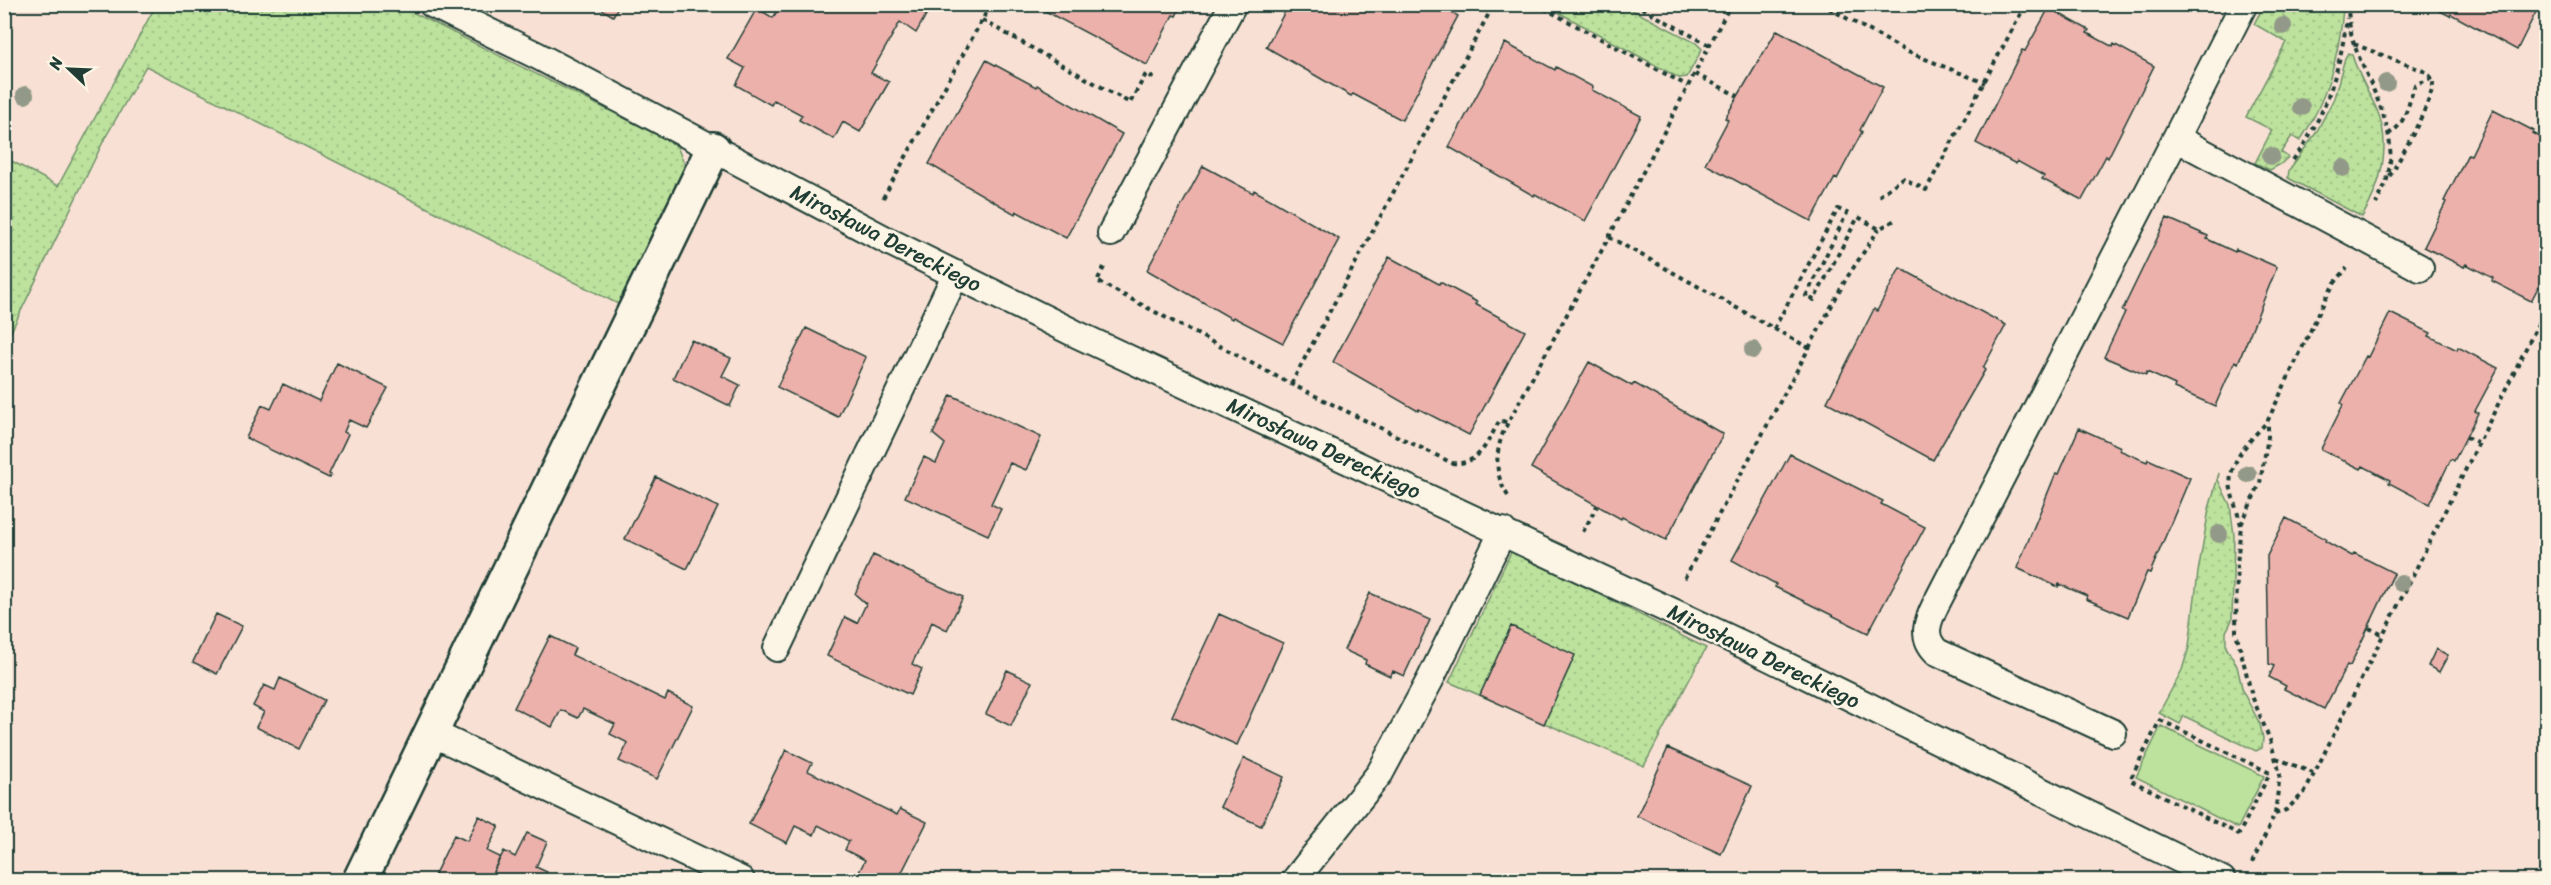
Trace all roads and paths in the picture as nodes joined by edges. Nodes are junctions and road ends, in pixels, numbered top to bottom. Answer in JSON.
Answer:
{"nodes":[{"id":1,"x":432,"y":4,"type":"edge"},
{"id":2,"x":991,"y":4,"type":"edge"},
{"id":3,"x":1233,"y":4,"type":"edge"},
{"id":4,"x":1494,"y":4,"type":"edge"},
{"id":5,"x":1536,"y":4,"type":"edge"},
{"id":6,"x":1634,"y":4,"type":"edge"},
{"id":7,"x":1731,"y":4,"type":"edge"},
{"id":8,"x":1821,"y":4,"type":"edge"},
{"id":9,"x":2026,"y":4,"type":"edge"},
{"id":10,"x":2244,"y":4,"type":"edge"},
{"id":11,"x":2348,"y":4,"type":"edge"},
{"id":12,"x":2348,"y":12,"type":"junction"},
{"id":13,"x":982,"y":20,"type":"junction"},
{"id":14,"x":2354,"y":44,"type":"junction"},
{"id":15,"x":1709,"y":45,"type":"junction"},
{"id":16,"x":1146,"y":74,"type":"dead end"},
{"id":17,"x":1695,"y":74,"type":"junction"},
{"id":18,"x":2432,"y":78,"type":"junction"},
{"id":19,"x":1985,"y":83,"type":"junction"},
{"id":20,"x":1688,"y":86,"type":"junction"},
{"id":21,"x":1738,"y":96,"type":"dead end"},
{"id":22,"x":2388,"y":134,"type":"junction"},
{"id":23,"x":2175,"y":138,"type":"junction"},
{"id":24,"x":712,"y":149,"type":"junction"},
{"id":25,"x":2387,"y":180,"type":"junction"},
{"id":26,"x":2267,"y":187,"type":"junction"},
{"id":27,"x":1879,"y":196,"type":"dead end"},
{"id":28,"x":1894,"y":220,"type":"dead end"},
{"id":29,"x":866,"y":229,"type":"junction"},
{"id":30,"x":1879,"y":229,"type":"junction"},
{"id":31,"x":1111,"y":233,"type":"dead end"},
{"id":32,"x":2360,"y":236,"type":"junction"},
{"id":33,"x":1609,"y":237,"type":"junction"},
{"id":34,"x":2420,"y":268,"type":"dead end"},
{"id":35,"x":956,"y":274,"type":"junction"},
{"id":36,"x":1109,"y":287,"type":"dead end"},
{"id":37,"x":2547,"y":308,"type":"edge"},
{"id":38,"x":1774,"y":328,"type":"junction"},
{"id":39,"x":1809,"y":348,"type":"junction"},
{"id":40,"x":1291,"y":384,"type":"junction"},
{"id":41,"x":2268,"y":420,"type":"junction"},
{"id":42,"x":1508,"y":423,"type":"junction"},
{"id":43,"x":2466,"y":437,"type":"dead end"},
{"id":44,"x":2479,"y":443,"type":"junction"},
{"id":45,"x":1513,"y":500,"type":"dead end"},
{"id":46,"x":1597,"y":506,"type":"dead end"},
{"id":47,"x":2241,"y":525,"type":"junction"},
{"id":48,"x":1503,"y":531,"type":"junction"},
{"id":49,"x":1591,"y":539,"type":"dead end"},
{"id":50,"x":1684,"y":579,"type":"dead end"},
{"id":51,"x":2369,"y":628,"type":"dead end"},
{"id":52,"x":2383,"y":634,"type":"junction"},
{"id":53,"x":777,"y":648,"type":"dead end"},
{"id":54,"x":432,"y":733,"type":"junction"},
{"id":55,"x":2113,"y":734,"type":"dead end"},
{"id":56,"x":2276,"y":758,"type":"junction"},
{"id":57,"x":2313,"y":773,"type":"junction"},
{"id":58,"x":2275,"y":814,"type":"junction"},
{"id":59,"x":2239,"y":834,"type":"joint"},
{"id":60,"x":2251,"y":864,"type":"dead end"},
{"id":61,"x":360,"y":880,"type":"edge"},
{"id":62,"x":741,"y":880,"type":"edge"},
{"id":63,"x":1295,"y":880,"type":"edge"},
{"id":64,"x":2222,"y":880,"type":"edge"}],
"edges":[{"from":1,"to":24,"type":"lane","name":"Mirosława Dereckiego"},
{"from":2,"to":13,"type":"path"},
{"from":3,"to":31,"type":"lane"},
{"from":4,"to":40,"type":"path"},
{"from":5,"to":20,"type":"path"},
{"from":6,"to":15,"type":"path"},
{"from":7,"to":15,"type":"path"},
{"from":8,"to":19,"type":"path"},
{"from":9,"to":19,"type":"path"},
{"from":10,"to":23,"type":"lane"},
{"from":11,"to":12,"type":"path"},
{"from":12,"to":14,"type":"path"},
{"from":12,"to":26,"type":"path"},
{"from":13,"to":16,"type":"path"},
{"from":13,"to":29,"type":"path"},
{"from":14,"to":18,"type":"path"},
{"from":14,"to":22,"type":"path"},
{"from":15,"to":17,"type":"path"},
{"from":17,"to":20,"type":"path"},
{"from":17,"to":21,"type":"path"},
{"from":18,"to":22,"type":"path"},
{"from":18,"to":25,"type":"path"},
{"from":19,"to":27,"type":"path"},
{"from":20,"to":33,"type":"path"},
{"from":22,"to":25,"type":"path"},
{"from":23,"to":26,"type":"lane"},
{"from":23,"to":55,"type":"lane"},
{"from":24,"to":29,"type":"lane","name":"Mirosława Dereckiego"},
{"from":24,"to":54,"type":"street"},
{"from":25,"to":32,"type":"path"},
{"from":26,"to":32,"type":"lane"},
{"from":28,"to":30,"type":"path"},
{"from":29,"to":35,"type":"lane","name":"Mirosława Dereckiego"},
{"from":30,"to":38,"type":"path"},
{"from":30,"to":39,"type":"path"},
{"from":32,"to":34,"type":"lane"},
{"from":32,"to":41,"type":"path"},
{"from":33,"to":38,"type":"path"},
{"from":33,"to":42,"type":"path"},
{"from":35,"to":48,"type":"lane","name":"Mirosława Dereckiego"},
{"from":35,"to":53,"type":"lane"},
{"from":36,"to":40,"type":"path"},
{"from":37,"to":44,"type":"path"},
{"from":38,"to":39,"type":"path"},
{"from":39,"to":50,"type":"path"},
{"from":40,"to":42,"type":"path"},
{"from":41,"to":47,"type":"path"},
{"from":41,"to":47,"type":"path"},
{"from":42,"to":45,"type":"path"},
{"from":43,"to":44,"type":"path"},
{"from":44,"to":52,"type":"path"},
{"from":46,"to":49,"type":"path"},
{"from":47,"to":56,"type":"path"},
{"from":48,"to":63,"type":"lane"},
{"from":48,"to":64,"type":"lane","name":"Mirosława Dereckiego"},
{"from":51,"to":52,"type":"path"},
{"from":52,"to":57,"type":"path"},
{"from":54,"to":61,"type":"street"},
{"from":54,"to":62,"type":"lane"},
{"from":56,"to":57,"type":"path"},
{"from":56,"to":58,"type":"path"},
{"from":57,"to":58,"type":"path"},
{"from":58,"to":60,"type":"path"},
{"from":59,"to":59,"type":"path"}]}
